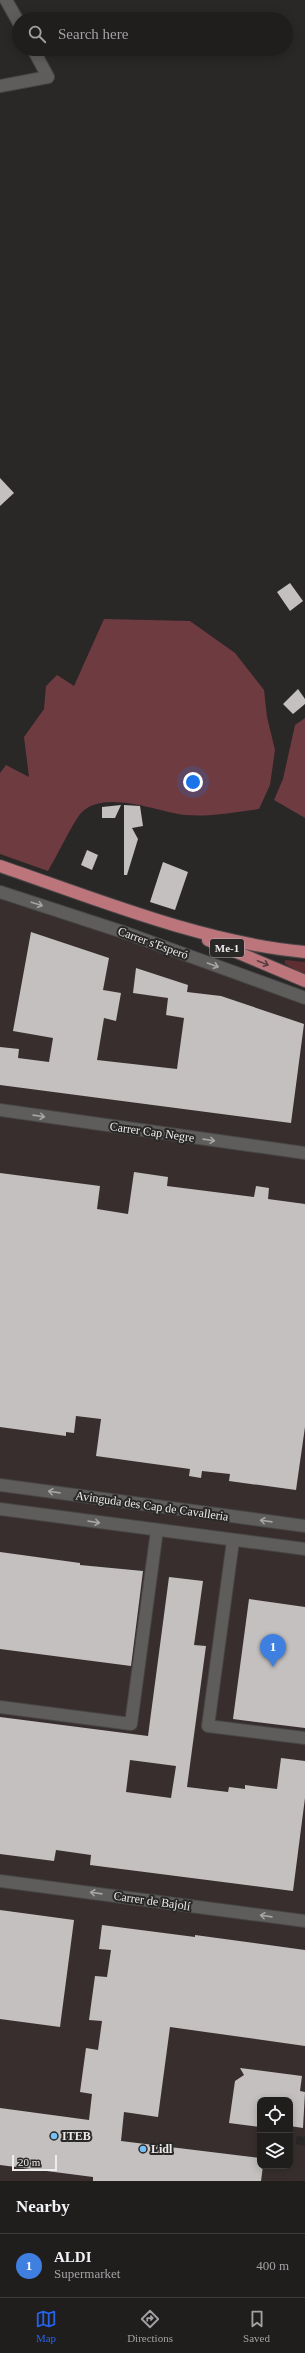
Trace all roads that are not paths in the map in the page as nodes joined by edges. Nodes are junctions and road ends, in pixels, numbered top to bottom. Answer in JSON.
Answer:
{"nodes":[{"id":1,"x":6,"y":0,"type":"edge"},
{"id":2,"x":13,"y":12,"type":"edge"},
{"id":3,"x":37,"y":56,"type":"edge"},
{"id":4,"x":0,"y":86,"type":"edge"},
{"id":5,"x":0,"y":866,"type":"edge"},
{"id":6,"x":0,"y":892,"type":"edge"},
{"id":7,"x":149,"y":917,"type":"junction"},
{"id":8,"x":305,"y":952,"type":"edge"},
{"id":9,"x":305,"y":981,"type":"edge"},
{"id":10,"x":305,"y":998,"type":"edge"},
{"id":11,"x":0,"y":1110,"type":"edge"},
{"id":12,"x":305,"y":1153,"type":"edge"},
{"id":13,"x":0,"y":1485,"type":"edge"},
{"id":14,"x":0,"y":1509,"type":"edge"},
{"id":15,"x":305,"y":1526,"type":"edge"},
{"id":16,"x":158,"y":1530,"type":"junction"},
{"id":17,"x":233,"y":1541,"type":"junction"},
{"id":18,"x":305,"y":1549,"type":"edge"},
{"id":19,"x":0,"y":1707,"type":"edge"},
{"id":20,"x":305,"y":1738,"type":"edge"},
{"id":21,"x":0,"y":1881,"type":"edge"},
{"id":22,"x":305,"y":1921,"type":"edge"}],
"edges":[{"from":1,"to":2,"type":"street"},
{"from":3,"to":4,"type":"street"},
{"from":5,"to":7,"type":"main road","number":"Me-1"},
{"from":6,"to":10,"type":"street","name":"Carrer s'Esperó","one_way":true},
{"from":7,"to":8,"type":"main road","number":"Me-1"},
{"from":7,"to":9,"type":"main road","number":"Me-1","one_way":true},
{"from":11,"to":12,"type":"street","name":"Carrer Cap Negre","one_way":true},
{"from":15,"to":13,"type":"street","name":"Avinguda des Cap de Cavalleria","one_way":true},
{"from":14,"to":16,"type":"street","name":"Avinguda des Cap de Cavalleria","one_way":true},
{"from":16,"to":17,"type":"street","name":"Avinguda des Cap de Cavalleria"},
{"from":16,"to":19,"type":"street"},
{"from":17,"to":18,"type":"street","name":"Avinguda des Cap de Cavalleria"},
{"from":17,"to":20,"type":"street"},
{"from":22,"to":21,"type":"street","name":"Carrer de Bajolí","one_way":true}]}
